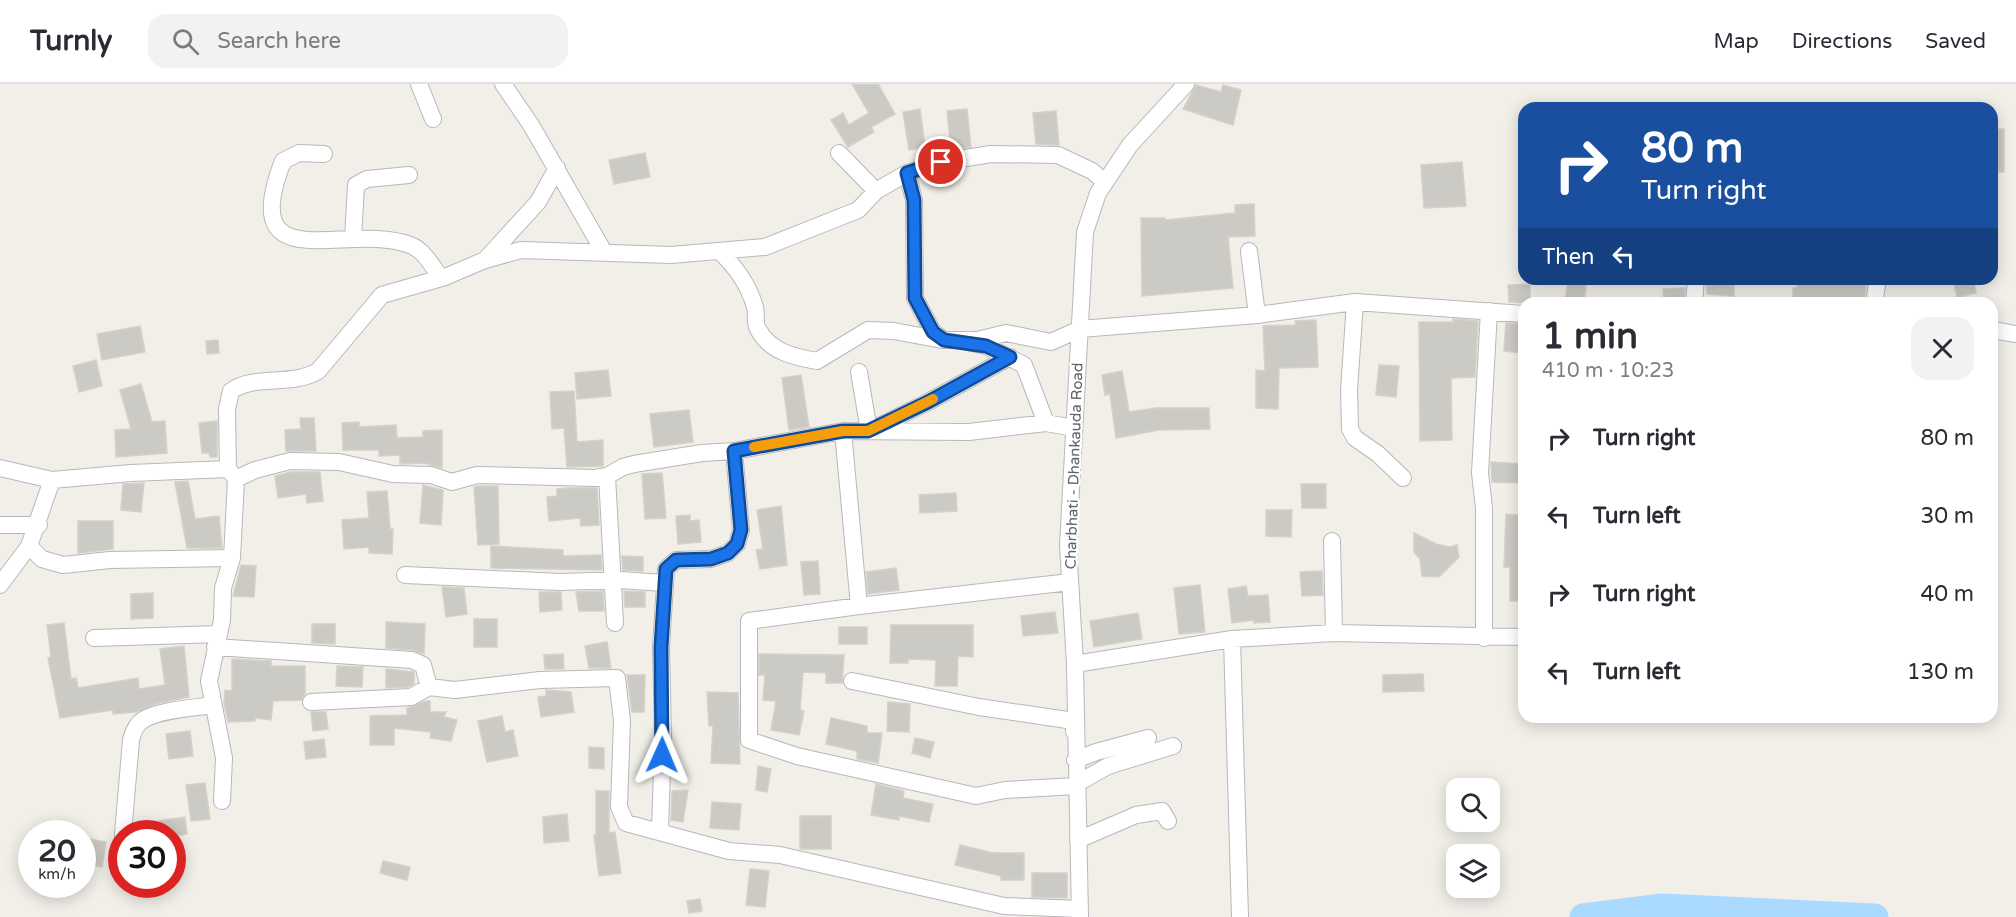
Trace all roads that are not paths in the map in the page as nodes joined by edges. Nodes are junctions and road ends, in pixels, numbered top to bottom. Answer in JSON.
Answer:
{"nodes":[{"id":1,"x":419,"y":84,"type":"edge"},
{"id":2,"x":503,"y":84,"type":"edge"},
{"id":3,"x":1186,"y":84,"type":"edge"},
{"id":4,"x":433,"y":119,"type":"dead end"},
{"id":5,"x":839,"y":153,"type":"dead end"},
{"id":6,"x":324,"y":154,"type":"dead end"},
{"id":7,"x":557,"y":168,"type":"junction"},
{"id":8,"x":907,"y":173,"type":"junction"},
{"id":9,"x":409,"y":175,"type":"dead end"},
{"id":10,"x":1106,"y":182,"type":"junction"},
{"id":11,"x":876,"y":191,"type":"junction"},
{"id":12,"x":353,"y":239,"type":"junction"},
{"id":13,"x":1249,"y":251,"type":"dead end"},
{"id":14,"x":604,"y":252,"type":"junction"},
{"id":15,"x":720,"y":252,"type":"junction"},
{"id":16,"x":485,"y":260,"type":"junction"},
{"id":17,"x":441,"y":278,"type":"junction"},
{"id":18,"x":1355,"y":302,"type":"junction"},
{"id":19,"x":1490,"y":311,"type":"junction"},
{"id":20,"x":1518,"y":313,"type":"edge"},
{"id":21,"x":1257,"y":315,"type":"junction"},
{"id":22,"x":1080,"y":329,"type":"junction"},
{"id":23,"x":1998,"y":331,"type":"edge"},
{"id":24,"x":2016,"y":334,"type":"edge"},
{"id":25,"x":1036,"y":339,"type":"junction"},
{"id":26,"x":951,"y":340,"type":"junction"},
{"id":27,"x":1016,"y":360,"type":"junction"},
{"id":28,"x":859,"y":372,"type":"dead end"},
{"id":29,"x":1046,"y":423,"type":"junction"},
{"id":30,"x":1074,"y":428,"type":"junction"},
{"id":31,"x":843,"y":431,"type":"junction"},
{"id":32,"x":868,"y":431,"type":"junction"},
{"id":33,"x":734,"y":451,"type":"junction"},
{"id":34,"x":0,"y":468,"type":"edge"},
{"id":35,"x":232,"y":474,"type":"junction"},
{"id":36,"x":607,"y":476,"type":"junction"},
{"id":37,"x":1403,"y":478,"type":"dead end"},
{"id":38,"x":52,"y":480,"type":"junction"},
{"id":39,"x":0,"y":525,"type":"edge"},
{"id":40,"x":39,"y":525,"type":"junction"},
{"id":41,"x":1332,"y":541,"type":"dead end"},
{"id":42,"x":29,"y":546,"type":"junction"},
{"id":43,"x":232,"y":558,"type":"junction"},
{"id":44,"x":405,"y":575,"type":"dead end"},
{"id":45,"x":615,"y":580,"type":"junction"},
{"id":46,"x":1070,"y":582,"type":"junction"},
{"id":47,"x":664,"y":583,"type":"junction"},
{"id":48,"x":0,"y":585,"type":"edge"},
{"id":49,"x":859,"y":606,"type":"junction"},
{"id":50,"x":615,"y":623,"type":"dead end"},
{"id":51,"x":1334,"y":633,"type":"junction"},
{"id":52,"x":1518,"y":637,"type":"edge"},
{"id":53,"x":94,"y":638,"type":"dead end"},
{"id":54,"x":1484,"y":638,"type":"junction"},
{"id":55,"x":1232,"y":639,"type":"junction"},
{"id":56,"x":217,"y":640,"type":"junction"},
{"id":57,"x":1075,"y":664,"type":"junction"},
{"id":58,"x":852,"y":681,"type":"dead end"},
{"id":59,"x":429,"y":687,"type":"junction"},
{"id":60,"x":311,"y":702,"type":"dead end"},
{"id":61,"x":212,"y":705,"type":"junction"},
{"id":62,"x":1075,"y":738,"type":"junction"},
{"id":63,"x":1148,"y":738,"type":"dead end"},
{"id":64,"x":1173,"y":746,"type":"dead end"},
{"id":65,"x":1075,"y":760,"type":"junction"},
{"id":66,"x":1076,"y":785,"type":"junction"},
{"id":67,"x":222,"y":801,"type":"dead end"},
{"id":68,"x":124,"y":820,"type":"edge"},
{"id":69,"x":1168,"y":821,"type":"dead end"},
{"id":70,"x":660,"y":831,"type":"junction"},
{"id":71,"x":1078,"y":840,"type":"junction"},
{"id":72,"x":1080,"y":913,"type":"edge"},
{"id":73,"x":1240,"y":917,"type":"edge"}],
"edges":[{"from":1,"to":4,"type":"street"},
{"from":2,"to":7,"type":"street"},
{"from":3,"to":10,"type":"street","name":"Charbhati - Dhankauda Road"},
{"from":5,"to":11,"type":"street"},
{"from":6,"to":12,"type":"street"},
{"from":7,"to":14,"type":"street"},
{"from":7,"to":16,"type":"street"},
{"from":8,"to":10,"type":"street"},
{"from":8,"to":11,"type":"street"},
{"from":8,"to":26,"type":"street"},
{"from":9,"to":12,"type":"street"},
{"from":10,"to":22,"type":"street","name":"Charbhati - Dhankauda Road"},
{"from":11,"to":15,"type":"street"},
{"from":12,"to":17,"type":"street"},
{"from":13,"to":21,"type":"street"},
{"from":14,"to":15,"type":"street"},
{"from":14,"to":16,"type":"street"},
{"from":15,"to":26,"type":"street"},
{"from":16,"to":17,"type":"street"},
{"from":17,"to":35,"type":"street"},
{"from":18,"to":19,"type":"street"},
{"from":18,"to":21,"type":"street"},
{"from":18,"to":37,"type":"street"},
{"from":19,"to":20,"type":"street"},
{"from":19,"to":54,"type":"street"},
{"from":21,"to":22,"type":"street"},
{"from":22,"to":25,"type":"street"},
{"from":22,"to":30,"type":"street","name":"Charbhati - Dhankauda Road"},
{"from":23,"to":24,"type":"street"},
{"from":25,"to":26,"type":"street"},
{"from":25,"to":27,"type":"street"},
{"from":26,"to":27,"type":"street"},
{"from":27,"to":29,"type":"street"},
{"from":27,"to":32,"type":"street"},
{"from":28,"to":32,"type":"street"},
{"from":29,"to":30,"type":"street"},
{"from":29,"to":32,"type":"street"},
{"from":30,"to":46,"type":"street","name":"Charbhati - Dhankauda Road"},
{"from":31,"to":32,"type":"street"},
{"from":31,"to":33,"type":"street"},
{"from":31,"to":49,"type":"street"},
{"from":33,"to":36,"type":"street"},
{"from":33,"to":47,"type":"street"},
{"from":34,"to":38,"type":"street"},
{"from":35,"to":36,"type":"street"},
{"from":35,"to":38,"type":"street"},
{"from":35,"to":43,"type":"street"},
{"from":36,"to":45,"type":"street"},
{"from":38,"to":40,"type":"street"},
{"from":39,"to":40,"type":"street"},
{"from":40,"to":42,"type":"street"},
{"from":41,"to":51,"type":"street"},
{"from":42,"to":43,"type":"street"},
{"from":42,"to":48,"type":"street"},
{"from":43,"to":56,"type":"street"},
{"from":44,"to":45,"type":"street"},
{"from":45,"to":47,"type":"street"},
{"from":45,"to":50,"type":"street"},
{"from":46,"to":49,"type":"street"},
{"from":46,"to":57,"type":"street","name":"Charbhati - Dhankauda Road"},
{"from":47,"to":70,"type":"street"},
{"from":49,"to":66,"type":"street"},
{"from":51,"to":54,"type":"street"},
{"from":51,"to":55,"type":"street"},
{"from":52,"to":54,"type":"street"},
{"from":53,"to":56,"type":"street"},
{"from":55,"to":57,"type":"street"},
{"from":55,"to":73,"type":"street"},
{"from":56,"to":59,"type":"street"},
{"from":56,"to":61,"type":"street"},
{"from":57,"to":62,"type":"street","name":"Charbhati - Dhankauda Road"},
{"from":58,"to":62,"type":"street"},
{"from":59,"to":60,"type":"street"},
{"from":59,"to":70,"type":"street"},
{"from":61,"to":67,"type":"street"},
{"from":61,"to":68,"type":"street"},
{"from":62,"to":65,"type":"street","name":"Charbhati - Dhankauda Road"},
{"from":63,"to":65,"type":"street"},
{"from":64,"to":66,"type":"street"},
{"from":65,"to":66,"type":"street","name":"Charbhati - Dhankauda Road"},
{"from":66,"to":71,"type":"street","name":"Charbhati - Dhankauda Road"},
{"from":69,"to":71,"type":"street"},
{"from":70,"to":72,"type":"street"},
{"from":71,"to":72,"type":"street","name":"Charbhati - Dhankauda Road"}]}
